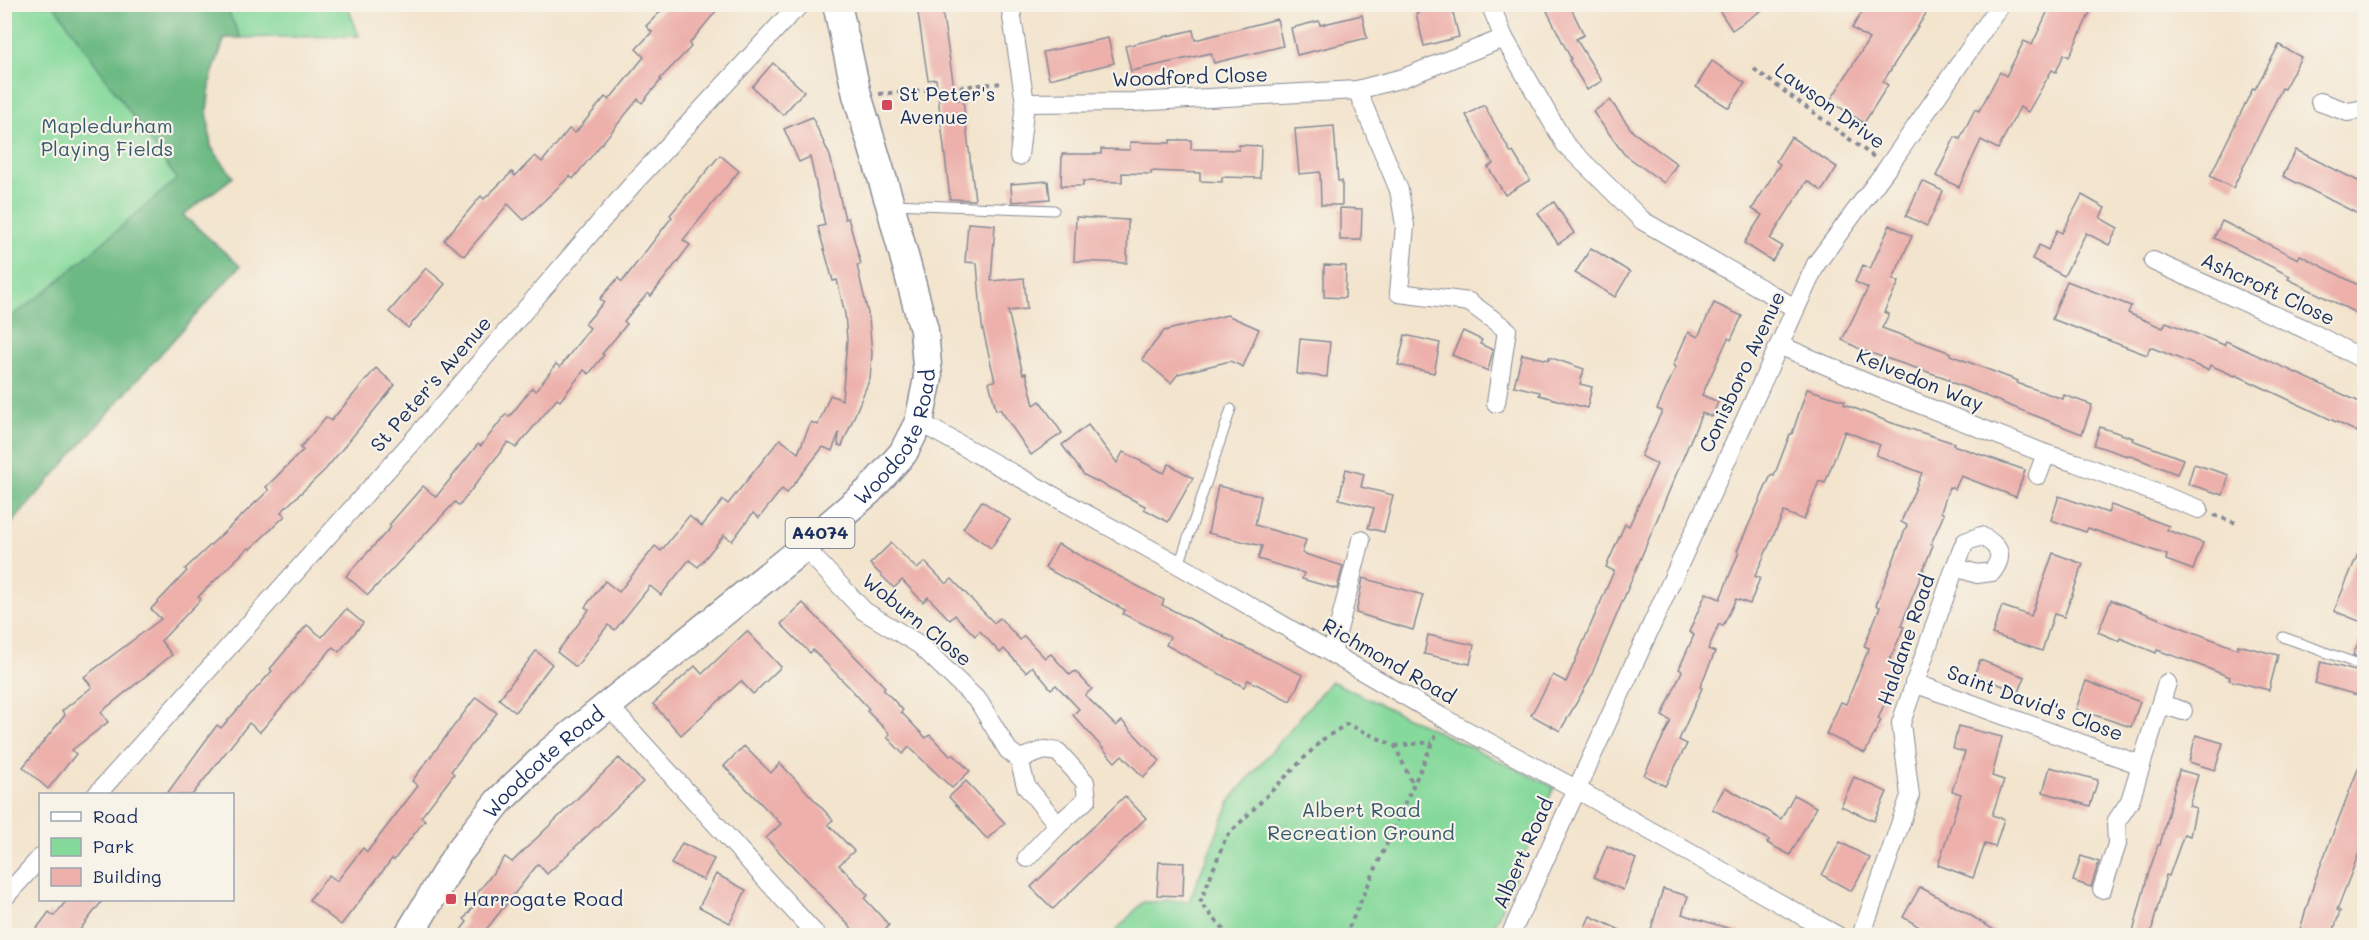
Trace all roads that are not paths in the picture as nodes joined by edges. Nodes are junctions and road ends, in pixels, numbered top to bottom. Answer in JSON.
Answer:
{"nodes":[{"id":1,"x":802,"y":4,"type":"edge"},
{"id":2,"x":837,"y":4,"type":"edge"},
{"id":3,"x":1010,"y":4,"type":"edge"},
{"id":4,"x":1490,"y":4,"type":"edge"},
{"id":5,"x":2001,"y":4,"type":"edge"},
{"id":6,"x":1504,"y":38,"type":"junction"},
{"id":7,"x":1357,"y":90,"type":"junction"},
{"id":8,"x":2320,"y":102,"type":"dead end"},
{"id":9,"x":1025,"y":103,"type":"junction"},
{"id":10,"x":2364,"y":109,"type":"edge"},
{"id":11,"x":1019,"y":156,"type":"dead end"},
{"id":12,"x":890,"y":204,"type":"junction"},
{"id":13,"x":1054,"y":210,"type":"dead end"},
{"id":14,"x":2153,"y":261,"type":"dead end"},
{"id":15,"x":1795,"y":308,"type":"junction"},
{"id":16,"x":1779,"y":345,"type":"junction"},
{"id":17,"x":2364,"y":360,"type":"edge"},
{"id":18,"x":1496,"y":403,"type":"dead end"},
{"id":19,"x":1231,"y":409,"type":"dead end"},
{"id":20,"x":919,"y":422,"type":"junction"},
{"id":21,"x":2046,"y":454,"type":"junction"},
{"id":22,"x":2038,"y":475,"type":"dead end"},
{"id":23,"x":2199,"y":509,"type":"road end"},
{"id":24,"x":1361,"y":540,"type":"dead end"},
{"id":25,"x":804,"y":547,"type":"junction"},
{"id":26,"x":1179,"y":566,"type":"junction"},
{"id":27,"x":1955,"y":567,"type":"dead end"},
{"id":28,"x":2283,"y":637,"type":"dead end"},
{"id":29,"x":1332,"y":653,"type":"junction"},
{"id":30,"x":2364,"y":666,"type":"edge"},
{"id":31,"x":1914,"y":683,"type":"junction"},
{"id":32,"x":2167,"y":683,"type":"dead end"},
{"id":33,"x":2161,"y":704,"type":"junction"},
{"id":34,"x":609,"y":706,"type":"junction"},
{"id":35,"x":2183,"y":711,"type":"dead end"},
{"id":36,"x":1019,"y":759,"type":"junction"},
{"id":37,"x":2141,"y":765,"type":"junction"},
{"id":38,"x":1576,"y":789,"type":"junction"},
{"id":39,"x":99,"y":793,"type":"edge"},
{"id":40,"x":1058,"y":825,"type":"junction"},
{"id":41,"x":1027,"y":858,"type":"dead end"},
{"id":42,"x":39,"y":859,"type":"edge"},
{"id":43,"x":2102,"y":889,"type":"dead end"},
{"id":44,"x":4,"y":898,"type":"edge"},
{"id":45,"x":408,"y":936,"type":"edge"},
{"id":46,"x":817,"y":936,"type":"edge"},
{"id":47,"x":1510,"y":936,"type":"edge"},
{"id":48,"x":1838,"y":936,"type":"edge"},
{"id":49,"x":1861,"y":936,"type":"edge"}],
"edges":[{"from":1,"to":39,"type":"street","name":"St Peter's Avenue"},
{"from":2,"to":12,"type":"main road","name":"Woodcote Road","number":"A4074"},
{"from":3,"to":9,"type":"street"},
{"from":4,"to":6,"type":"street"},
{"from":5,"to":15,"type":"street","name":"Conisboro Avenue"},
{"from":6,"to":7,"type":"street","name":"Woodford Close"},
{"from":6,"to":15,"type":"street"},
{"from":7,"to":9,"type":"street","name":"Woodford Close"},
{"from":7,"to":18,"type":"street"},
{"from":8,"to":10,"type":"street"},
{"from":9,"to":11,"type":"street"},
{"from":12,"to":13,"type":"lane"},
{"from":12,"to":20,"type":"main road","name":"Woodcote Road","number":"A4074"},
{"from":14,"to":17,"type":"street","name":"Ashcroft Close"},
{"from":15,"to":16,"type":"street","name":"Conisboro Avenue"},
{"from":16,"to":21,"type":"street","name":"Kelvedon Way"},
{"from":16,"to":38,"type":"street","name":"Conisboro Avenue"},
{"from":19,"to":26,"type":"lane"},
{"from":20,"to":25,"type":"main road","name":"Woodcote Road","number":"A4074"},
{"from":20,"to":26,"type":"street","name":"Richmond Road"},
{"from":21,"to":22,"type":"street"},
{"from":21,"to":23,"type":"street","name":"Kelvedon Way"},
{"from":24,"to":29,"type":"street"},
{"from":25,"to":34,"type":"main road","name":"Woodcote Road","number":"A4074"},
{"from":25,"to":36,"type":"street","name":"Woburn Close"},
{"from":26,"to":29,"type":"street","name":"Richmond Road"},
{"from":27,"to":31,"type":"street","name":"Haldane Road"},
{"from":28,"to":30,"type":"lane"},
{"from":29,"to":38,"type":"street","name":"Richmond Road"},
{"from":31,"to":37,"type":"street","name":"Saint David's Close"},
{"from":31,"to":49,"type":"street","name":"Haldane Road"},
{"from":32,"to":33,"type":"street","name":"Saint David's Close"},
{"from":33,"to":35,"type":"street"},
{"from":33,"to":37,"type":"street","name":"Saint David's Close"},
{"from":34,"to":45,"type":"main road","name":"Woodcote Road","number":"A4074"},
{"from":34,"to":46,"type":"street"},
{"from":36,"to":40,"type":"street","name":"Woburn Close"},
{"from":36,"to":40,"type":"street"},
{"from":37,"to":43,"type":"street","name":"Saint David's Close"},
{"from":38,"to":47,"type":"street","name":"Albert Road"},
{"from":38,"to":48,"type":"street","name":"Richmond Road"},
{"from":40,"to":41,"type":"street"},
{"from":42,"to":44,"type":"street"}]}
